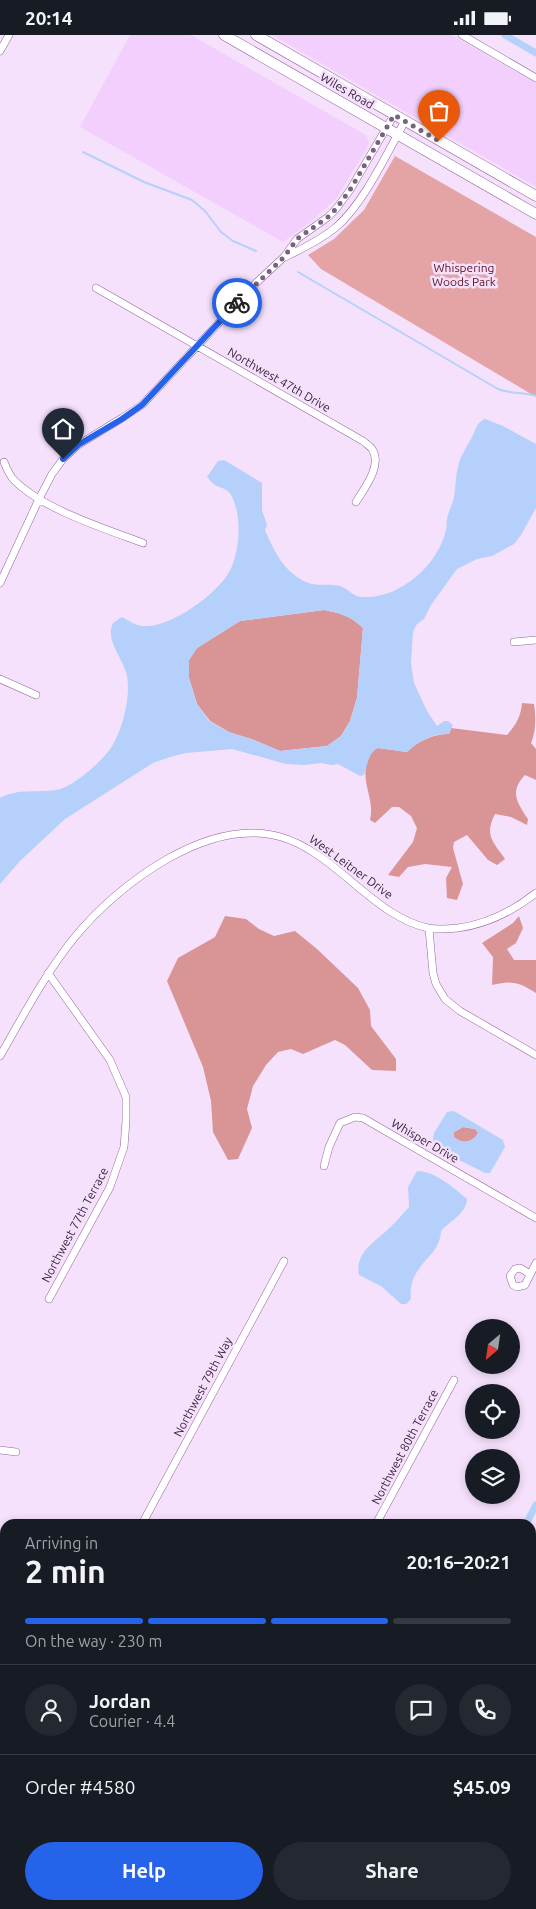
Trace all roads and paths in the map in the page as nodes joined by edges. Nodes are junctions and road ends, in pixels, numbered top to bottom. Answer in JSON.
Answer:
{"nodes":[{"id":1,"x":8,"y":35,"type":"edge"},
{"id":2,"x":256,"y":35,"type":"edge"},
{"id":3,"x":462,"y":35,"type":"edge"},
{"id":4,"x":228,"y":36,"type":"edge"},
{"id":5,"x":0,"y":51,"type":"edge"},
{"id":6,"x":536,"y":77,"type":"edge"},
{"id":7,"x":394,"y":115,"type":"junction"},
{"id":8,"x":405,"y":121,"type":"junction"},
{"id":9,"x":386,"y":128,"type":"junction"},
{"id":10,"x":397,"y":134,"type":"junction"},
{"id":11,"x":365,"y":165,"type":"junction"},
{"id":12,"x":376,"y":171,"type":"junction"},
{"id":13,"x":522,"y":188,"type":"junction"},
{"id":14,"x":536,"y":196,"type":"edge"},
{"id":15,"x":514,"y":202,"type":"junction"},
{"id":16,"x":336,"y":209,"type":"junction"},
{"id":17,"x":536,"y":214,"type":"edge"},
{"id":18,"x":345,"y":217,"type":"junction"},
{"id":19,"x":284,"y":257,"type":"junction"},
{"id":20,"x":96,"y":288,"type":"dead end"},
{"id":21,"x":198,"y":346,"type":"junction"},
{"id":22,"x":4,"y":462,"type":"dead end"},
{"id":23,"x":39,"y":499,"type":"junction"},
{"id":24,"x":356,"y":502,"type":"dead end"},
{"id":25,"x":143,"y":543,"type":"dead end"},
{"id":26,"x":0,"y":583,"type":"edge"},
{"id":27,"x":536,"y":640,"type":"edge"},
{"id":28,"x":514,"y":642,"type":"dead end"},
{"id":29,"x":0,"y":679,"type":"edge"},
{"id":30,"x":36,"y":695,"type":"dead end"},
{"id":31,"x":536,"y":893,"type":"edge"},
{"id":32,"x":428,"y":929,"type":"junction"},
{"id":33,"x":48,"y":973,"type":"junction"},
{"id":34,"x":536,"y":1055,"type":"edge"},
{"id":35,"x":0,"y":1056,"type":"edge"},
{"id":36,"x":324,"y":1166,"type":"dead end"},
{"id":37,"x":536,"y":1218,"type":"edge"},
{"id":38,"x":284,"y":1261,"type":"dead end"},
{"id":39,"x":536,"y":1263,"type":"edge"},
{"id":40,"x":530,"y":1274,"type":"dead end"},
{"id":41,"x":49,"y":1299,"type":"dead end"},
{"id":42,"x":454,"y":1380,"type":"dead end"},
{"id":43,"x":0,"y":1450,"type":"edge"},
{"id":44,"x":16,"y":1452,"type":"dead end"},
{"id":45,"x":145,"y":1519,"type":"edge"},
{"id":46,"x":379,"y":1519,"type":"edge"}],
"edges":[{"from":1,"to":5,"type":"street"},
{"from":2,"to":7,"type":"main road","name":"Wiles Road"},
{"from":3,"to":6,"type":"street"},
{"from":4,"to":9,"type":"main road","name":"Wiles Road"},
{"from":7,"to":8,"type":"main road","name":"Wiles Road"},
{"from":7,"to":9,"type":"street"},
{"from":8,"to":10,"type":"street"},
{"from":8,"to":13,"type":"main road","name":"Wiles Road"},
{"from":9,"to":10,"type":"main road","name":"Wiles Road"},
{"from":9,"to":11,"type":"street"},
{"from":10,"to":12,"type":"street"},
{"from":10,"to":15,"type":"main road","name":"Wiles Road"},
{"from":11,"to":12,"type":"street"},
{"from":11,"to":16,"type":"street"},
{"from":12,"to":18,"type":"street"},
{"from":13,"to":14,"type":"main road","name":"Wiles Road"},
{"from":13,"to":15,"type":"main road"},
{"from":15,"to":17,"type":"main road","name":"Wiles Road"},
{"from":16,"to":18,"type":"street"},
{"from":16,"to":19,"type":"street"},
{"from":18,"to":19,"type":"street"},
{"from":19,"to":21,"type":"street"},
{"from":20,"to":21,"type":"street","name":"Northwest 47th Drive"},
{"from":21,"to":23,"type":"street"},
{"from":21,"to":24,"type":"street","name":"Northwest 47th Drive"},
{"from":22,"to":23,"type":"street"},
{"from":23,"to":25,"type":"street"},
{"from":23,"to":26,"type":"street"},
{"from":27,"to":28,"type":"street"},
{"from":29,"to":30,"type":"street"},
{"from":31,"to":32,"type":"street","name":"West Leitner Drive"},
{"from":32,"to":33,"type":"street","name":"West Leitner Drive"},
{"from":32,"to":34,"type":"street"},
{"from":33,"to":35,"type":"street","name":"West Leitner Drive"},
{"from":33,"to":41,"type":"street","name":"Northwest 77th Terrace"},
{"from":36,"to":37,"type":"street","name":"Whisper Drive"},
{"from":38,"to":45,"type":"street","name":"Northwest 79th Way"},
{"from":39,"to":40,"type":"street"},
{"from":42,"to":46,"type":"street","name":"Northwest 80th Terrace"},
{"from":43,"to":44,"type":"street"}]}
